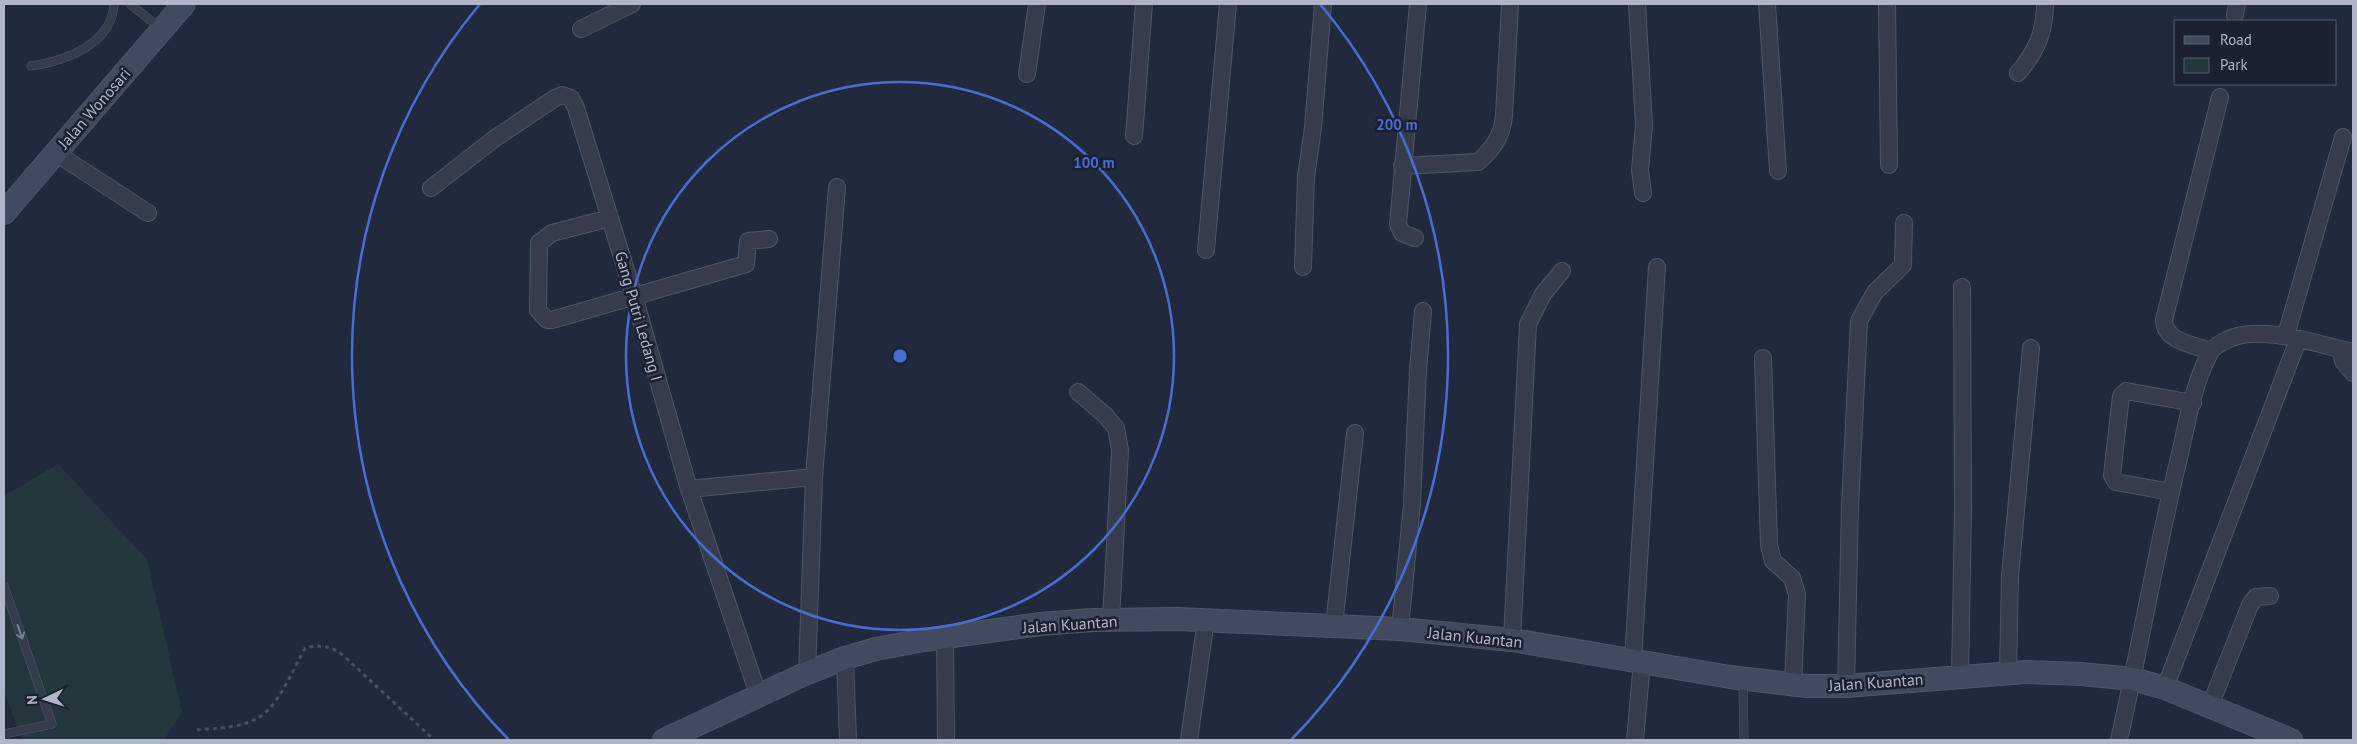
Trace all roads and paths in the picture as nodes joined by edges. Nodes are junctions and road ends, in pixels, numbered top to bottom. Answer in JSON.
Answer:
{"nodes":[{"id":1,"x":114,"y":4,"type":"edge"},
{"id":2,"x":130,"y":4,"type":"edge"},
{"id":3,"x":184,"y":4,"type":"edge"},
{"id":4,"x":632,"y":4,"type":"edge"},
{"id":5,"x":1037,"y":4,"type":"edge"},
{"id":6,"x":1144,"y":4,"type":"edge"},
{"id":7,"x":1228,"y":4,"type":"edge"},
{"id":8,"x":1323,"y":4,"type":"edge"},
{"id":9,"x":1418,"y":4,"type":"edge"},
{"id":10,"x":1510,"y":4,"type":"edge"},
{"id":11,"x":1637,"y":4,"type":"edge"},
{"id":12,"x":1767,"y":4,"type":"edge"},
{"id":13,"x":1887,"y":4,"type":"edge"},
{"id":14,"x":2045,"y":4,"type":"edge"},
{"id":15,"x":581,"y":28,"type":"dead end"},
{"id":16,"x":162,"y":30,"type":"junction"},
{"id":17,"x":31,"y":66,"type":"dead end"},
{"id":18,"x":2018,"y":73,"type":"dead end"},
{"id":19,"x":1027,"y":74,"type":"dead end"},
{"id":20,"x":2220,"y":97,"type":"dead end"},
{"id":21,"x":1134,"y":136,"type":"dead end"},
{"id":22,"x":2343,"y":137,"type":"dead end"},
{"id":23,"x":56,"y":153,"type":"junction"},
{"id":24,"x":1889,"y":165,"type":"dead end"},
{"id":25,"x":1402,"y":166,"type":"junction"},
{"id":26,"x":1778,"y":171,"type":"dead end"},
{"id":27,"x":837,"y":187,"type":"dead end"},
{"id":28,"x":431,"y":188,"type":"dead end"},
{"id":29,"x":1643,"y":193,"type":"dead end"},
{"id":30,"x":4,"y":213,"type":"edge"},
{"id":31,"x":148,"y":214,"type":"dead end"},
{"id":32,"x":610,"y":218,"type":"junction"},
{"id":33,"x":1904,"y":223,"type":"dead end"},
{"id":34,"x":1415,"y":238,"type":"dead end"},
{"id":35,"x":769,"y":239,"type":"dead end"},
{"id":36,"x":1206,"y":250,"type":"dead end"},
{"id":37,"x":1304,"y":267,"type":"dead end"},
{"id":38,"x":1657,"y":267,"type":"dead end"},
{"id":39,"x":1562,"y":271,"type":"dead end"},
{"id":40,"x":1962,"y":287,"type":"dead end"},
{"id":41,"x":634,"y":296,"type":"junction"},
{"id":42,"x":1423,"y":311,"type":"dead end"},
{"id":43,"x":2292,"y":338,"type":"junction"},
{"id":44,"x":2031,"y":348,"type":"dead end"},
{"id":45,"x":2210,"y":351,"type":"junction"},
{"id":46,"x":2347,"y":351,"type":"edge"},
{"id":47,"x":1763,"y":358,"type":"dead end"},
{"id":48,"x":2353,"y":373,"type":"edge"},
{"id":49,"x":1078,"y":392,"type":"dead end"},
{"id":50,"x":2193,"y":403,"type":"junction"},
{"id":51,"x":1356,"y":433,"type":"dead end"},
{"id":52,"x":814,"y":477,"type":"junction"},
{"id":53,"x":689,"y":490,"type":"junction"},
{"id":54,"x":2171,"y":492,"type":"junction"},
{"id":55,"x":4,"y":586,"type":"edge"},
{"id":56,"x":2270,"y":596,"type":"dead end"},
{"id":57,"x":1111,"y":620,"type":"junction"},
{"id":58,"x":1206,"y":620,"type":"junction"},
{"id":59,"x":1334,"y":626,"type":"junction"},
{"id":60,"x":1400,"y":629,"type":"junction"},
{"id":61,"x":945,"y":637,"type":"junction"},
{"id":62,"x":1512,"y":640,"type":"junction"},
{"id":63,"x":845,"y":658,"type":"junction"},
{"id":64,"x":1638,"y":661,"type":"junction"},
{"id":65,"x":807,"y":673,"type":"junction"},
{"id":66,"x":2008,"y":673,"type":"junction"},
{"id":67,"x":1960,"y":676,"type":"junction"},
{"id":68,"x":1743,"y":678,"type":"junction"},
{"id":69,"x":2132,"y":679,"type":"junction"},
{"id":70,"x":1793,"y":684,"type":"junction"},
{"id":71,"x":1846,"y":686,"type":"junction"},
{"id":72,"x":2165,"y":688,"type":"junction"},
{"id":73,"x":759,"y":697,"type":"junction"},
{"id":74,"x":2210,"y":706,"type":"junction"},
{"id":75,"x":197,"y":730,"type":"dead end"},
{"id":76,"x":4,"y":734,"type":"edge"},
{"id":77,"x":434,"y":740,"type":"edge"},
{"id":78,"x":664,"y":740,"type":"edge"},
{"id":79,"x":848,"y":740,"type":"edge"},
{"id":80,"x":946,"y":740,"type":"edge"},
{"id":81,"x":1189,"y":740,"type":"edge"},
{"id":82,"x":1635,"y":740,"type":"edge"},
{"id":83,"x":1744,"y":740,"type":"edge"},
{"id":84,"x":2119,"y":740,"type":"edge"},
{"id":85,"x":2290,"y":740,"type":"edge"}],
"edges":[{"from":1,"to":17,"type":"lane"},
{"from":2,"to":16,"type":"lane"},
{"from":3,"to":16,"type":"street","name":"Jalan Wonosari"},
{"from":4,"to":15,"type":"street"},
{"from":5,"to":19,"type":"street"},
{"from":6,"to":21,"type":"street"},
{"from":7,"to":36,"type":"street"},
{"from":8,"to":37,"type":"street"},
{"from":9,"to":25,"type":"street"},
{"from":10,"to":25,"type":"street"},
{"from":11,"to":29,"type":"street"},
{"from":12,"to":26,"type":"street"},
{"from":13,"to":24,"type":"street"},
{"from":14,"to":18,"type":"street"},
{"from":16,"to":23,"type":"street","name":"Jalan Wonosari"},
{"from":20,"to":45,"type":"street"},
{"from":22,"to":43,"type":"street"},
{"from":23,"to":30,"type":"street","name":"Jalan Wonosari"},
{"from":23,"to":31,"type":"street"},
{"from":25,"to":34,"type":"street"},
{"from":27,"to":52,"type":"street"},
{"from":28,"to":32,"type":"street","name":"Gang Putri Ledang I"},
{"from":32,"to":41,"type":"street","name":"Gang Putri Ledang I"},
{"from":32,"to":41,"type":"street"},
{"from":33,"to":71,"type":"street"},
{"from":35,"to":41,"type":"street"},
{"from":38,"to":64,"type":"street"},
{"from":39,"to":62,"type":"street"},
{"from":40,"to":67,"type":"street"},
{"from":41,"to":53,"type":"street","name":"Gang Putri Ledang I"},
{"from":42,"to":60,"type":"street"},
{"from":43,"to":45,"type":"street"},
{"from":43,"to":46,"type":"street"},
{"from":43,"to":72,"type":"street"},
{"from":44,"to":66,"type":"street"},
{"from":45,"to":50,"type":"street"},
{"from":46,"to":48,"type":"street"},
{"from":47,"to":70,"type":"street"},
{"from":49,"to":57,"type":"street"},
{"from":50,"to":54,"type":"street"},
{"from":50,"to":54,"type":"street"},
{"from":51,"to":59,"type":"street"},
{"from":52,"to":53,"type":"street"},
{"from":52,"to":65,"type":"street"},
{"from":53,"to":73,"type":"street","name":"Gang Putri Ledang I"},
{"from":54,"to":69,"type":"street"},
{"from":55,"to":76,"type":"lane","one_way":true},
{"from":56,"to":74,"type":"street"},
{"from":57,"to":58,"type":"street","name":"Jalan Kuantan"},
{"from":57,"to":61,"type":"street","name":"Jalan Kuantan"},
{"from":58,"to":59,"type":"street","name":"Jalan Kuantan"},
{"from":58,"to":81,"type":"street"},
{"from":59,"to":60,"type":"street","name":"Jalan Kuantan"},
{"from":60,"to":62,"type":"street","name":"Jalan Kuantan"},
{"from":61,"to":63,"type":"street","name":"Jalan Kuantan"},
{"from":61,"to":80,"type":"street"},
{"from":62,"to":64,"type":"street","name":"Jalan Kuantan"},
{"from":63,"to":65,"type":"street","name":"Jalan Kuantan"},
{"from":63,"to":79,"type":"street"},
{"from":64,"to":68,"type":"street","name":"Jalan Kuantan"},
{"from":64,"to":82,"type":"street"},
{"from":65,"to":73,"type":"street","name":"Jalan Kuantan"},
{"from":66,"to":67,"type":"street","name":"Jalan Kuantan"},
{"from":66,"to":69,"type":"street","name":"Jalan Kuantan"},
{"from":67,"to":71,"type":"street","name":"Jalan Kuantan"},
{"from":68,"to":70,"type":"street","name":"Jalan Kuantan"},
{"from":68,"to":83,"type":"lane"},
{"from":69,"to":72,"type":"street","name":"Jalan Kuantan"},
{"from":69,"to":84,"type":"street"},
{"from":70,"to":71,"type":"street","name":"Jalan Kuantan"},
{"from":72,"to":74,"type":"street","name":"Jalan Kuantan"},
{"from":73,"to":78,"type":"street","name":"Jalan Kuantan"},
{"from":74,"to":85,"type":"street","name":"Jalan Kuantan"},
{"from":75,"to":77,"type":"path"}]}
